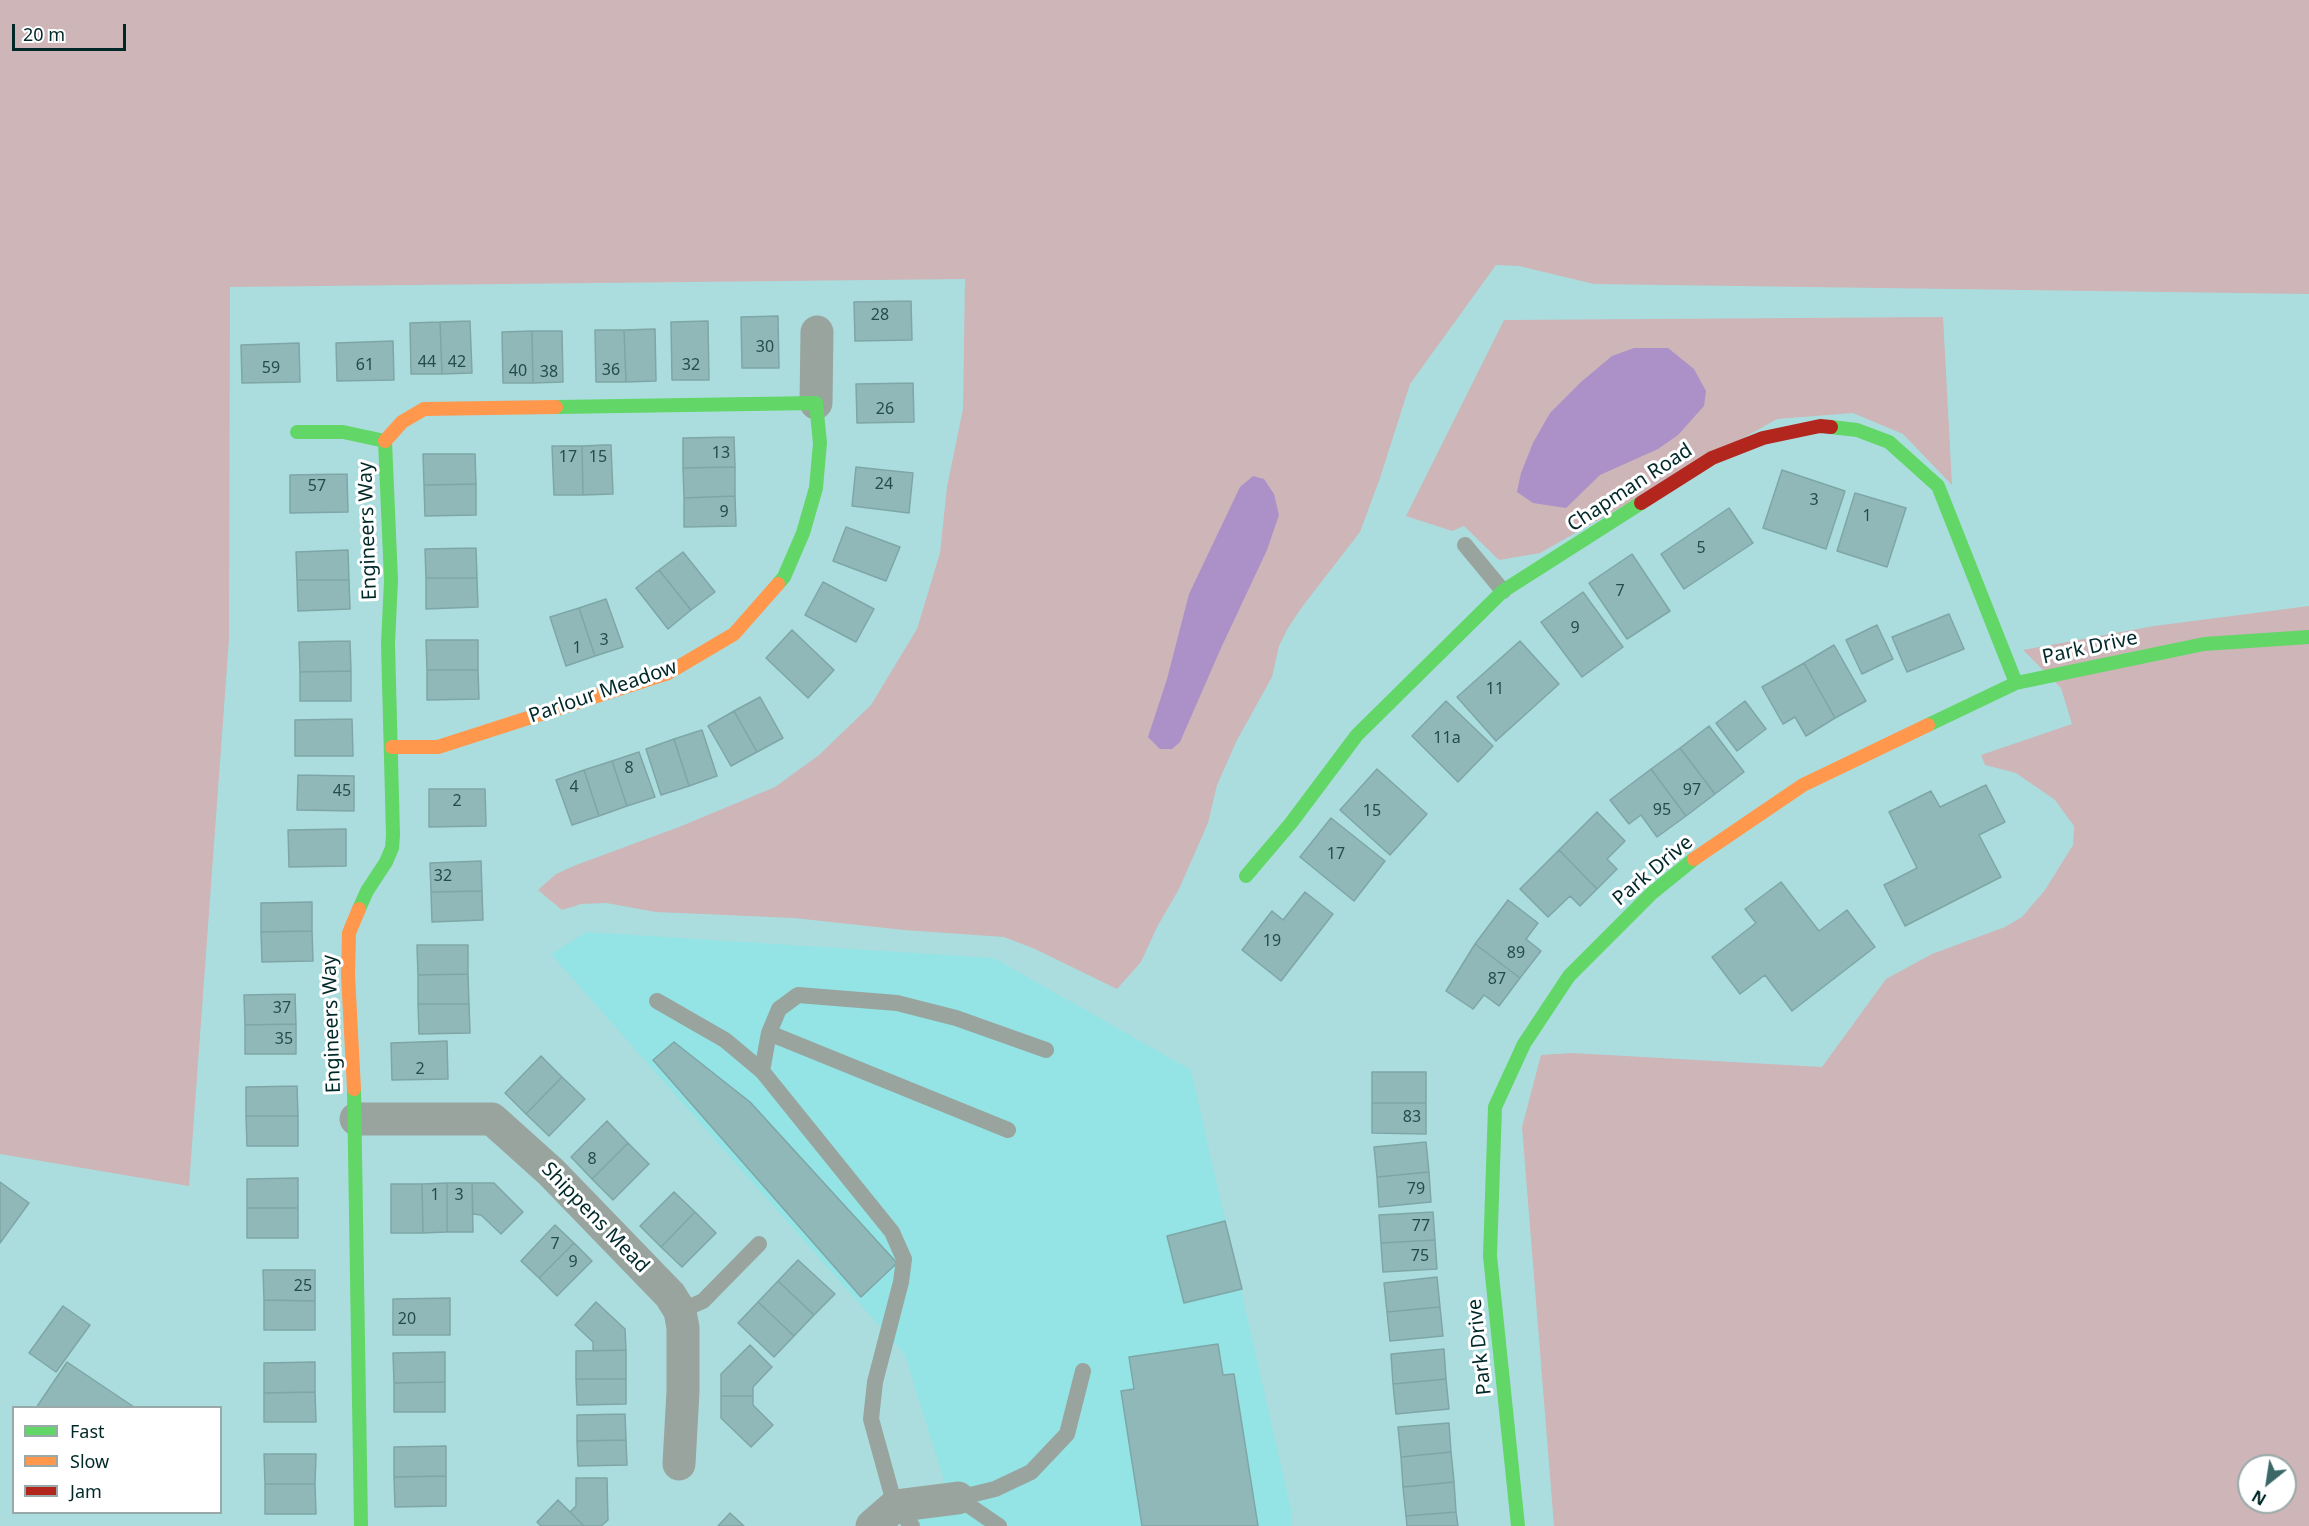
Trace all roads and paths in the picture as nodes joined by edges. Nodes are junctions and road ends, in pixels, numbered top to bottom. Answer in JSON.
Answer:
{"nodes":[{"id":1,"x":817,"y":332,"type":"dead end"},
{"id":2,"x":816,"y":403,"type":"junction"},
{"id":3,"x":297,"y":432,"type":"dead end"},
{"id":4,"x":385,"y":441,"type":"junction"},
{"id":5,"x":1465,"y":545,"type":"dead end"},
{"id":6,"x":1503,"y":591,"type":"junction"},
{"id":7,"x":2309,"y":637,"type":"edge"},
{"id":8,"x":2016,"y":683,"type":"junction"},
{"id":9,"x":392,"y":747,"type":"junction"},
{"id":10,"x":1246,"y":876,"type":"dead end"},
{"id":11,"x":657,"y":1001,"type":"dead end"},
{"id":12,"x":769,"y":1033,"type":"junction"},
{"id":13,"x":1046,"y":1050,"type":"dead end"},
{"id":14,"x":762,"y":1071,"type":"junction"},
{"id":15,"x":356,"y":1119,"type":"junction"},
{"id":16,"x":1008,"y":1130,"type":"dead end"},
{"id":17,"x":759,"y":1244,"type":"dead end"},
{"id":18,"x":680,"y":1311,"type":"junction"},
{"id":19,"x":1083,"y":1371,"type":"dead end"},
{"id":20,"x":679,"y":1464,"type":"dead end"},
{"id":21,"x":958,"y":1498,"type":"junction"},
{"id":22,"x":893,"y":1519,"type":"edge"},
{"id":23,"x":361,"y":1526,"type":"edge"},
{"id":24,"x":999,"y":1526,"type":"edge"},
{"id":25,"x":1518,"y":1526,"type":"edge"}],
"edges":[{"from":1,"to":2,"type":"street","name":"Parlour Meadow"},
{"from":2,"to":4,"type":"street"},
{"from":2,"to":9,"type":"street","name":"Parlour Meadow"},
{"from":3,"to":4,"type":"street","name":"Engineers Way"},
{"from":4,"to":9,"type":"street","name":"Engineers Way"},
{"from":5,"to":6,"type":"lane"},
{"from":6,"to":8,"type":"street","name":"Chapman Road"},
{"from":6,"to":10,"type":"street","name":"Chapman Road"},
{"from":7,"to":8,"type":"street","name":"Park Drive"},
{"from":8,"to":25,"type":"street","name":"Park Drive"},
{"from":9,"to":15,"type":"street","name":"Engineers Way"},
{"from":11,"to":14,"type":"lane"},
{"from":12,"to":13,"type":"lane"},
{"from":12,"to":14,"type":"lane"},
{"from":12,"to":16,"type":"lane"},
{"from":14,"to":22,"type":"lane"},
{"from":15,"to":18,"type":"street","name":"Shippens Mead"},
{"from":15,"to":23,"type":"street","name":"Engineers Way"},
{"from":17,"to":18,"type":"lane"},
{"from":18,"to":20,"type":"street"},
{"from":19,"to":21,"type":"lane"},
{"from":21,"to":22,"type":"street"},
{"from":21,"to":24,"type":"lane"}]}
